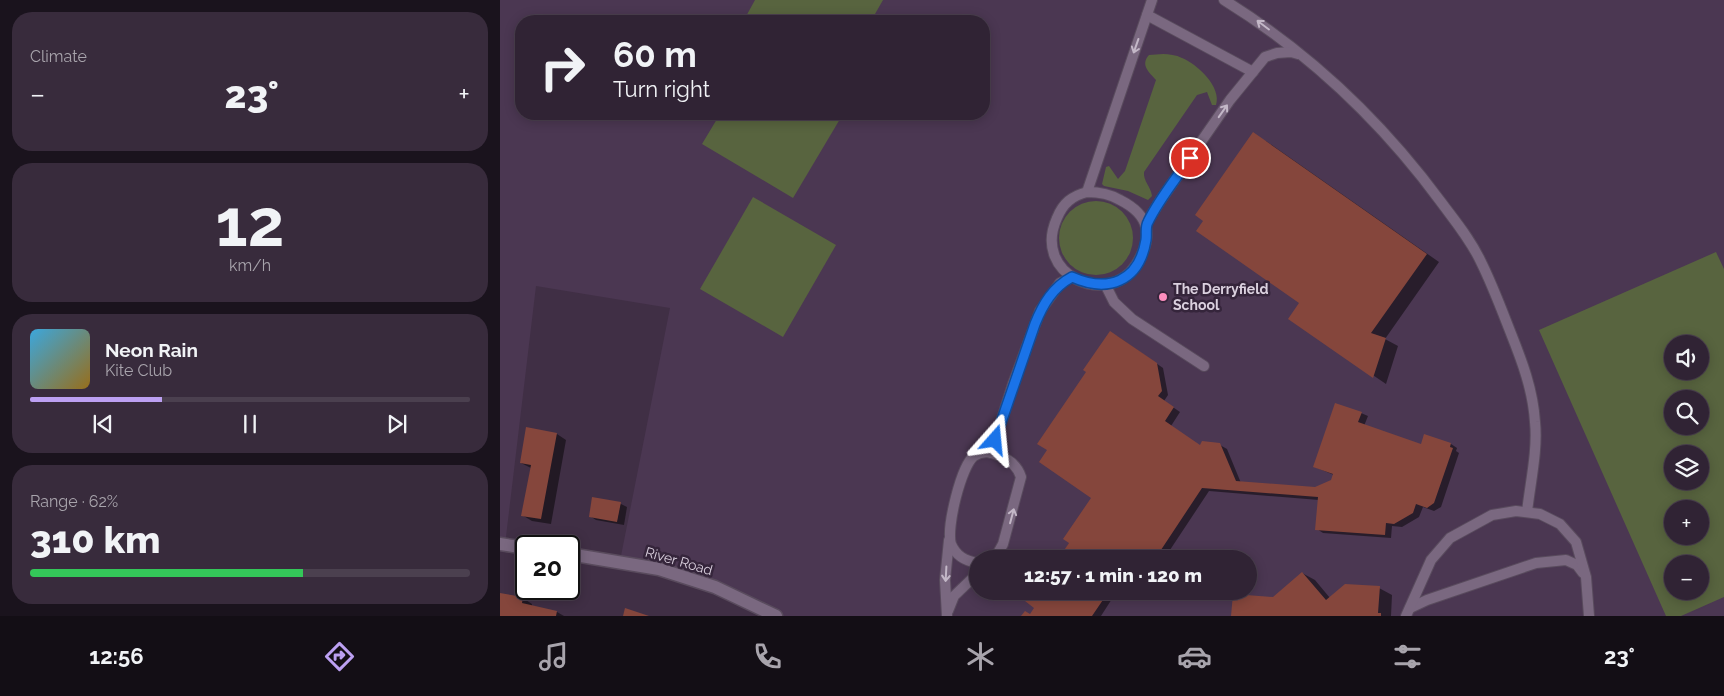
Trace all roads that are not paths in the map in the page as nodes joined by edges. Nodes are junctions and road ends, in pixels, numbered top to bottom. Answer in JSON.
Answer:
{"nodes":[{"id":1,"x":1152,"y":0,"type":"edge"},
{"id":2,"x":1224,"y":0,"type":"edge"},
{"id":3,"x":1147,"y":15,"type":"junction"},
{"id":4,"x":1299,"y":55,"type":"junction"},
{"id":5,"x":1253,"y":72,"type":"junction"},
{"id":6,"x":1087,"y":192,"type":"junction"},
{"id":7,"x":1146,"y":224,"type":"junction"},
{"id":8,"x":1072,"y":277,"type":"junction"},
{"id":9,"x":1105,"y":284,"type":"junction"},
{"id":10,"x":1204,"y":366,"type":"dead end"},
{"id":11,"x":991,"y":453,"type":"junction"},
{"id":12,"x":1527,"y":512,"type":"junction"},
{"id":13,"x":949,"y":534,"type":"junction"},
{"id":14,"x":500,"y":544,"type":"edge"},
{"id":15,"x":515,"y":546,"type":"edge"},
{"id":16,"x":999,"y":550,"type":"edge"},
{"id":17,"x":580,"y":556,"type":"edge"},
{"id":18,"x":969,"y":561,"type":"edge"},
{"id":19,"x":1586,"y":576,"type":"junction"},
{"id":20,"x":969,"y":582,"type":"edge"},
{"id":21,"x":1408,"y":612,"type":"edge"},
{"id":22,"x":947,"y":615,"type":"edge"},
{"id":23,"x":776,"y":616,"type":"edge"},
{"id":24,"x":1589,"y":616,"type":"edge"}],
"edges":[{"from":1,"to":3,"type":"lane"},
{"from":4,"to":2,"type":"lane","one_way":true},
{"from":3,"to":5,"type":"lane"},
{"from":3,"to":6,"type":"lane","one_way":true},
{"from":4,"to":5,"type":"lane"},
{"from":4,"to":12,"type":"lane"},
{"from":7,"to":5,"type":"lane","one_way":true},
{"from":6,"to":7,"type":"lane"},
{"from":6,"to":8,"type":"lane"},
{"from":7,"to":9,"type":"lane"},
{"from":8,"to":9,"type":"lane"},
{"from":8,"to":11,"type":"lane"},
{"from":9,"to":10,"type":"lane"},
{"from":11,"to":13,"type":"lane"},
{"from":16,"to":11,"type":"lane","one_way":true},
{"from":12,"to":19,"type":"lane"},
{"from":12,"to":21,"type":"lane"},
{"from":13,"to":18,"type":"lane"},
{"from":13,"to":22,"type":"lane","one_way":true},
{"from":14,"to":15,"type":"street"},
{"from":17,"to":23,"type":"street","name":"River Road"},
{"from":19,"to":21,"type":"lane"},
{"from":19,"to":24,"type":"lane"},
{"from":20,"to":22,"type":"lane"}]}
